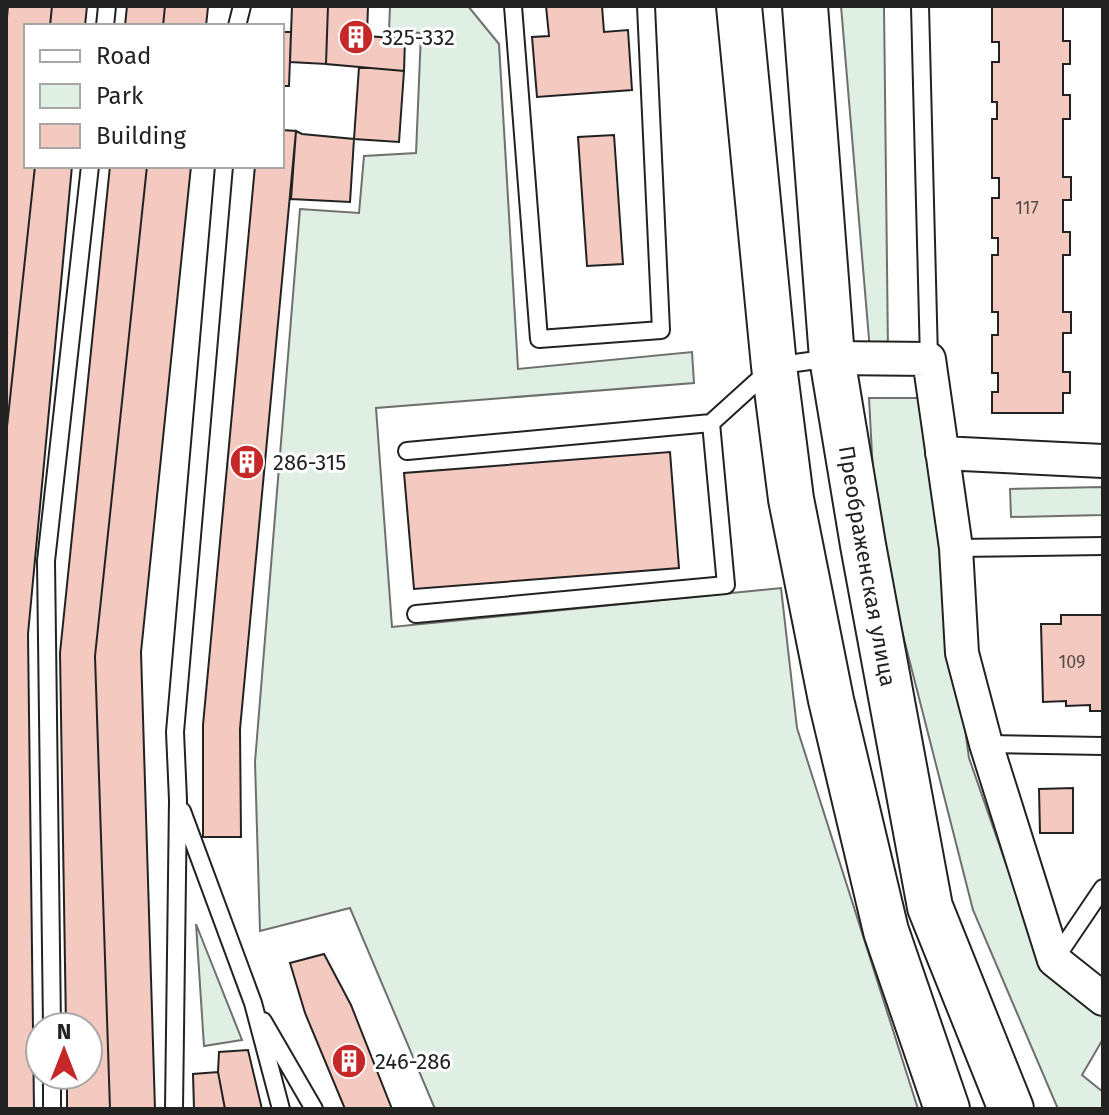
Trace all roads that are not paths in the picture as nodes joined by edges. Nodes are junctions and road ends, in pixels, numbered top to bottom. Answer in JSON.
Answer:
{"nodes":[{"id":1,"x":513,"y":6,"type":"edge"},
{"id":2,"x":646,"y":6,"type":"edge"},
{"id":3,"x":739,"y":6,"type":"edge"},
{"id":4,"x":805,"y":6,"type":"edge"},
{"id":5,"x":920,"y":6,"type":"edge"},
{"id":6,"x":90,"y":168,"type":"edge"},
{"id":7,"x":224,"y":168,"type":"edge"},
{"id":8,"x":832,"y":358,"type":"junction"},
{"id":9,"x":929,"y":359,"type":"junction"},
{"id":10,"x":774,"y":366,"type":"junction"},
{"id":11,"x":711,"y":423,"type":"junction"},
{"id":12,"x":407,"y":451,"type":"dead end"},
{"id":13,"x":942,"y":453,"type":"junction"},
{"id":14,"x":1103,"y":461,"type":"edge"},
{"id":15,"x":1103,"y":546,"type":"edge"},
{"id":16,"x":956,"y":548,"type":"junction"},
{"id":17,"x":416,"y":614,"type":"dead end"},
{"id":18,"x":986,"y":744,"type":"junction"},
{"id":19,"x":1103,"y":746,"type":"edge"},
{"id":20,"x":178,"y":800,"type":"junction"},
{"id":21,"x":1103,"y":888,"type":"edge"},
{"id":22,"x":1054,"y":960,"type":"junction"},
{"id":23,"x":1103,"y":999,"type":"edge"},
{"id":24,"x":253,"y":1003,"type":"junction"},
{"id":25,"x":52,"y":1011,"type":"edge"},
{"id":26,"x":174,"y":1109,"type":"edge"},
{"id":27,"x":281,"y":1109,"type":"edge"},
{"id":28,"x":314,"y":1109,"type":"edge"},
{"id":29,"x":947,"y":1109,"type":"edge"},
{"id":30,"x":1011,"y":1109,"type":"edge"}],
"edges":[{"from":1,"to":2,"type":"lane"},
{"from":3,"to":10,"type":"main road"},
{"from":4,"to":8,"type":"main road","name":"Преображенская улица"},
{"from":5,"to":9,"type":"lane"},
{"from":6,"to":25,"type":"lane"},
{"from":7,"to":20,"type":"lane"},
{"from":8,"to":9,"type":"street"},
{"from":8,"to":10,"type":"lane"},
{"from":8,"to":30,"type":"main road","name":"Преображенская улица"},
{"from":9,"to":13,"type":"street"},
{"from":10,"to":11,"type":"lane"},
{"from":10,"to":29,"type":"main road"},
{"from":11,"to":12,"type":"lane"},
{"from":11,"to":17,"type":"lane"},
{"from":13,"to":14,"type":"street"},
{"from":13,"to":16,"type":"street"},
{"from":15,"to":16,"type":"lane"},
{"from":16,"to":18,"type":"street"},
{"from":18,"to":19,"type":"lane"},
{"from":18,"to":22,"type":"street"},
{"from":20,"to":24,"type":"lane"},
{"from":20,"to":26,"type":"lane"},
{"from":21,"to":22,"type":"lane"},
{"from":22,"to":23,"type":"street"},
{"from":24,"to":27,"type":"lane"},
{"from":24,"to":28,"type":"lane"}]}
